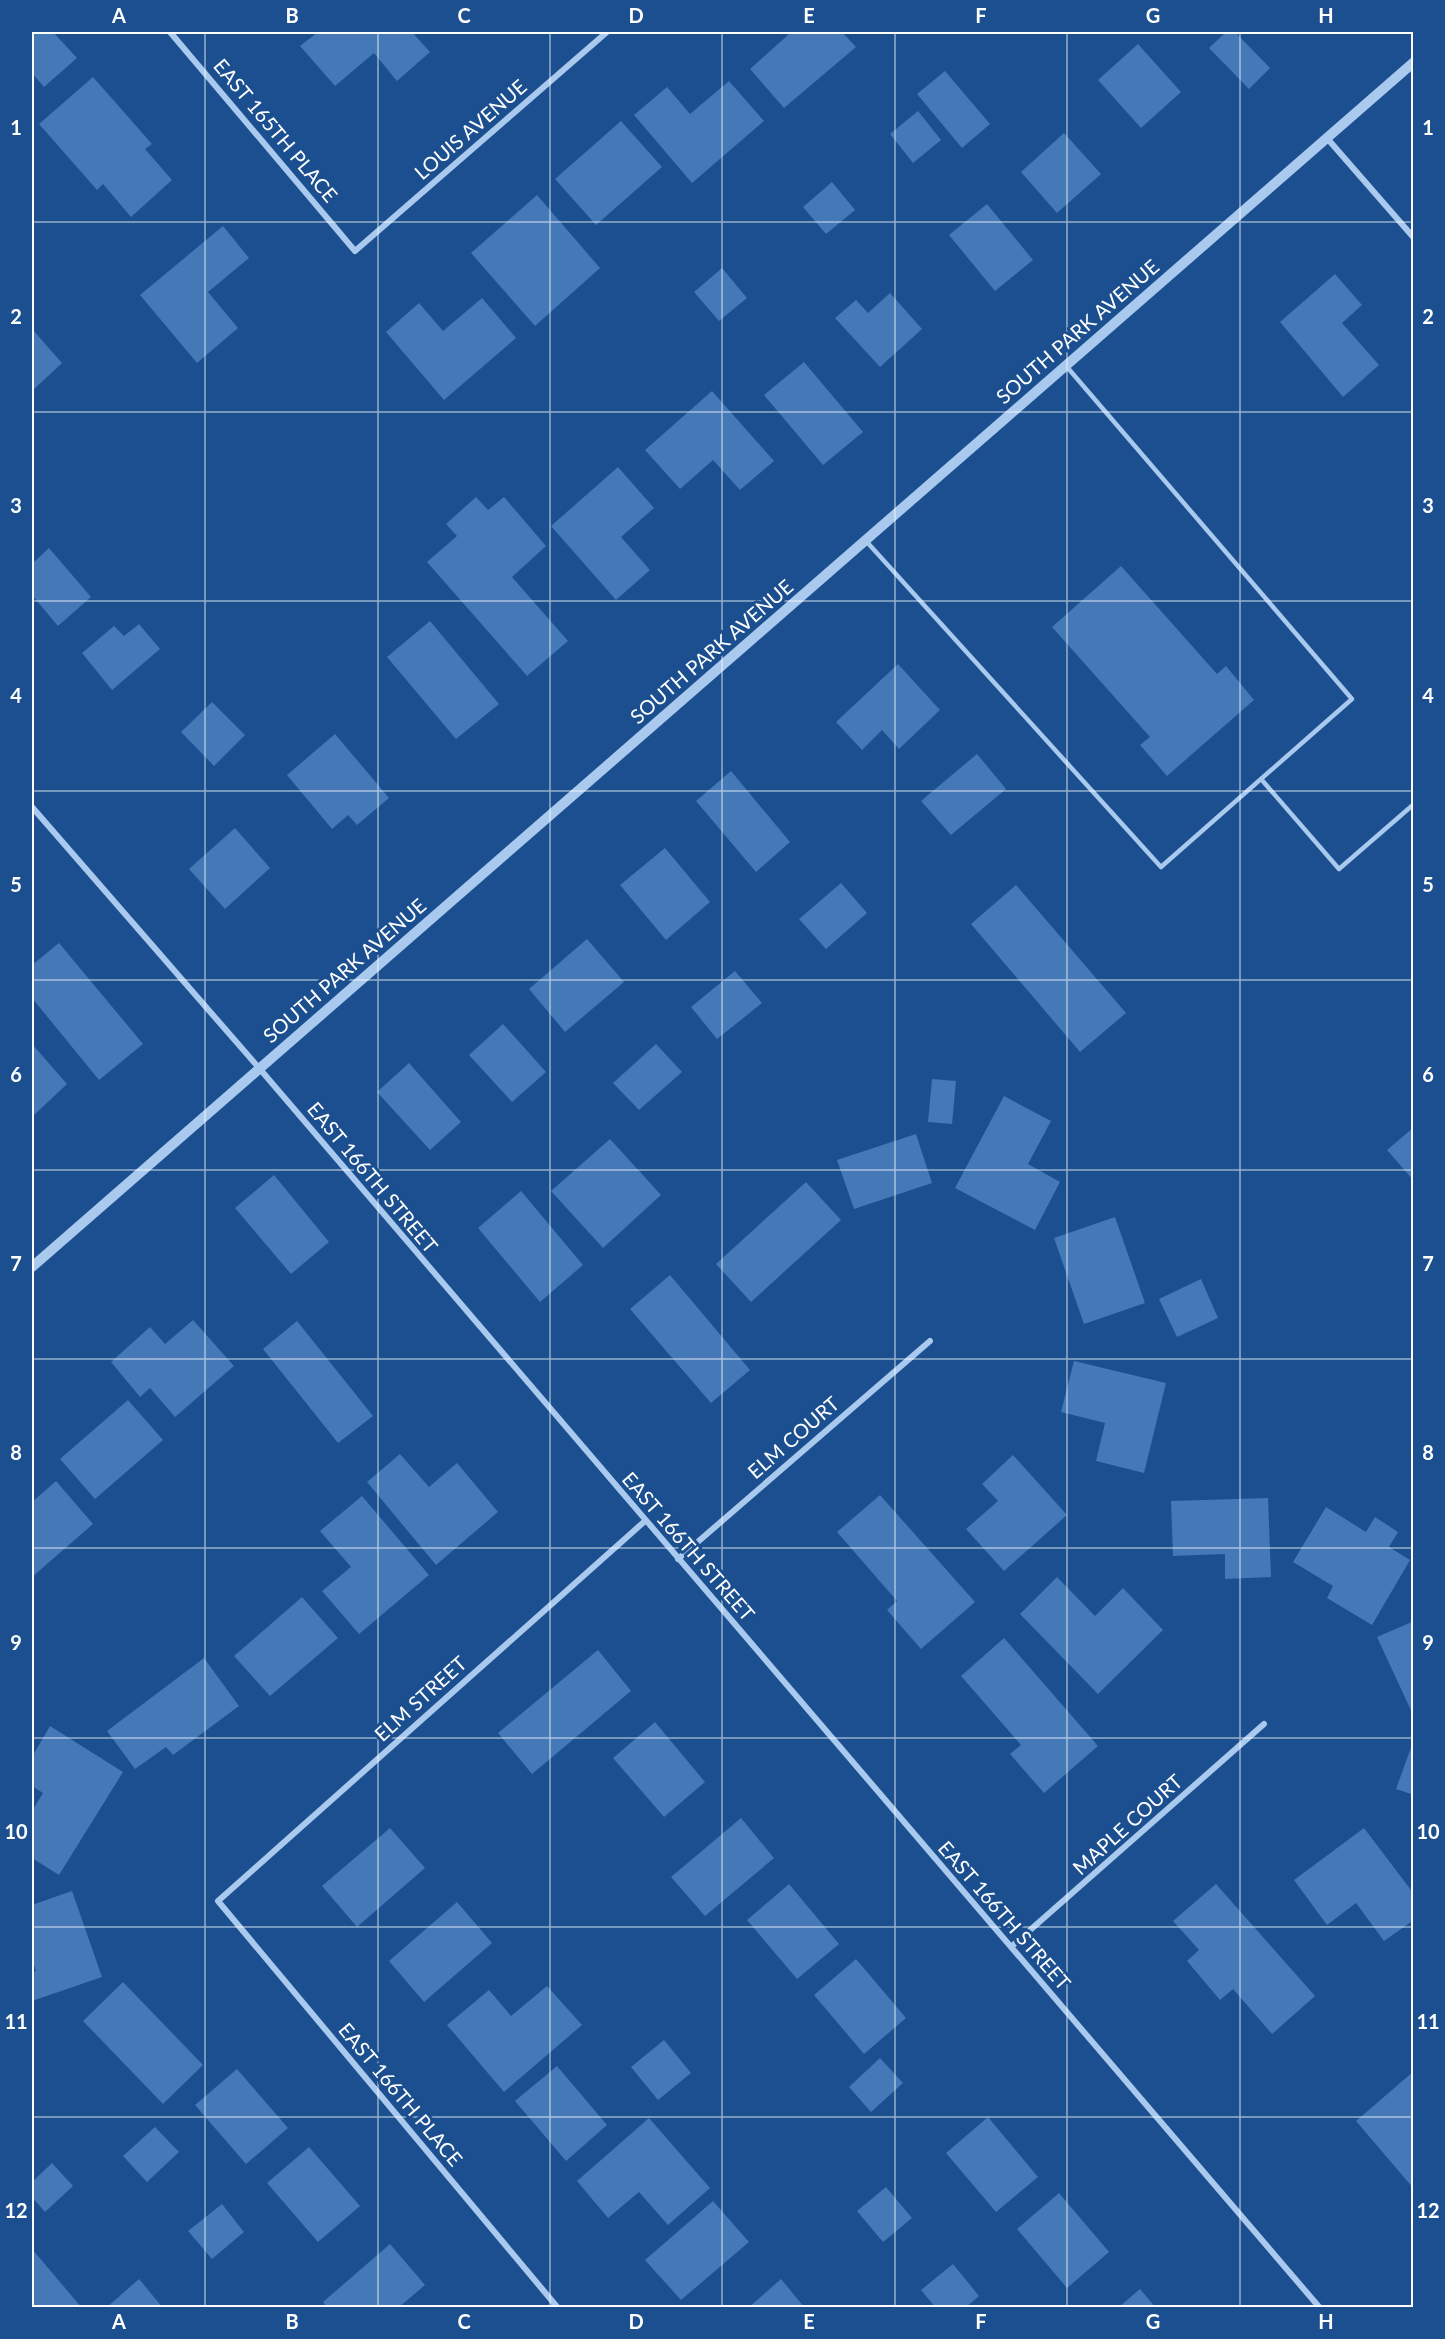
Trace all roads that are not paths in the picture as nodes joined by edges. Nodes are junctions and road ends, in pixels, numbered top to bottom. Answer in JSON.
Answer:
{"nodes":[{"id":1,"x":171,"y":32,"type":"edge"},
{"id":2,"x":607,"y":32,"type":"edge"},
{"id":3,"x":1413,"y":62,"type":"edge"},
{"id":4,"x":1326,"y":137,"type":"junction"},
{"id":5,"x":1413,"y":238,"type":"edge"},
{"id":6,"x":356,"y":251,"type":"joint"},
{"id":7,"x":1065,"y":365,"type":"junction"},
{"id":8,"x":865,"y":540,"type":"junction"},
{"id":9,"x":1262,"y":779,"type":"junction"},
{"id":10,"x":1413,"y":804,"type":"edge"},
{"id":11,"x":32,"y":807,"type":"edge"},
{"id":12,"x":259,"y":1068,"type":"junction"},
{"id":13,"x":32,"y":1267,"type":"edge"},
{"id":14,"x":930,"y":1341,"type":"dead end"},
{"id":15,"x":645,"y":1521,"type":"junction"},
{"id":16,"x":678,"y":1559,"type":"junction"},
{"id":17,"x":1264,"y":1724,"type":"dead end"},
{"id":18,"x":218,"y":1901,"type":"joint"},
{"id":19,"x":1011,"y":1947,"type":"junction"},
{"id":20,"x":558,"y":2307,"type":"edge"},
{"id":21,"x":1320,"y":2307,"type":"edge"}],
"edges":[{"from":1,"to":6,"type":"street","name":"EAST 165TH PLACE"},
{"from":2,"to":6,"type":"street","name":"LOUIS AVENUE"},
{"from":3,"to":4,"type":"street","name":"SOUTH PARK AVENUE"},
{"from":4,"to":5,"type":"street"},
{"from":4,"to":7,"type":"street","name":"SOUTH PARK AVENUE"},
{"from":7,"to":8,"type":"street","name":"SOUTH PARK AVENUE"},
{"from":7,"to":9,"type":"lane"},
{"from":8,"to":9,"type":"lane"},
{"from":8,"to":12,"type":"street","name":"SOUTH PARK AVENUE"},
{"from":9,"to":10,"type":"lane"},
{"from":11,"to":12,"type":"street","name":"EAST 166TH STREET"},
{"from":12,"to":13,"type":"street","name":"SOUTH PARK AVENUE"},
{"from":12,"to":15,"type":"street","name":"EAST 166TH STREET"},
{"from":14,"to":16,"type":"street","name":"ELM COURT"},
{"from":15,"to":16,"type":"street","name":"EAST 166TH STREET"},
{"from":15,"to":18,"type":"street","name":"ELM STREET"},
{"from":16,"to":19,"type":"street","name":"EAST 166TH STREET"},
{"from":17,"to":19,"type":"street","name":"MAPLE COURT"},
{"from":18,"to":20,"type":"street","name":"EAST 166TH PLACE"},
{"from":19,"to":21,"type":"street","name":"EAST 166TH STREET"}]}
